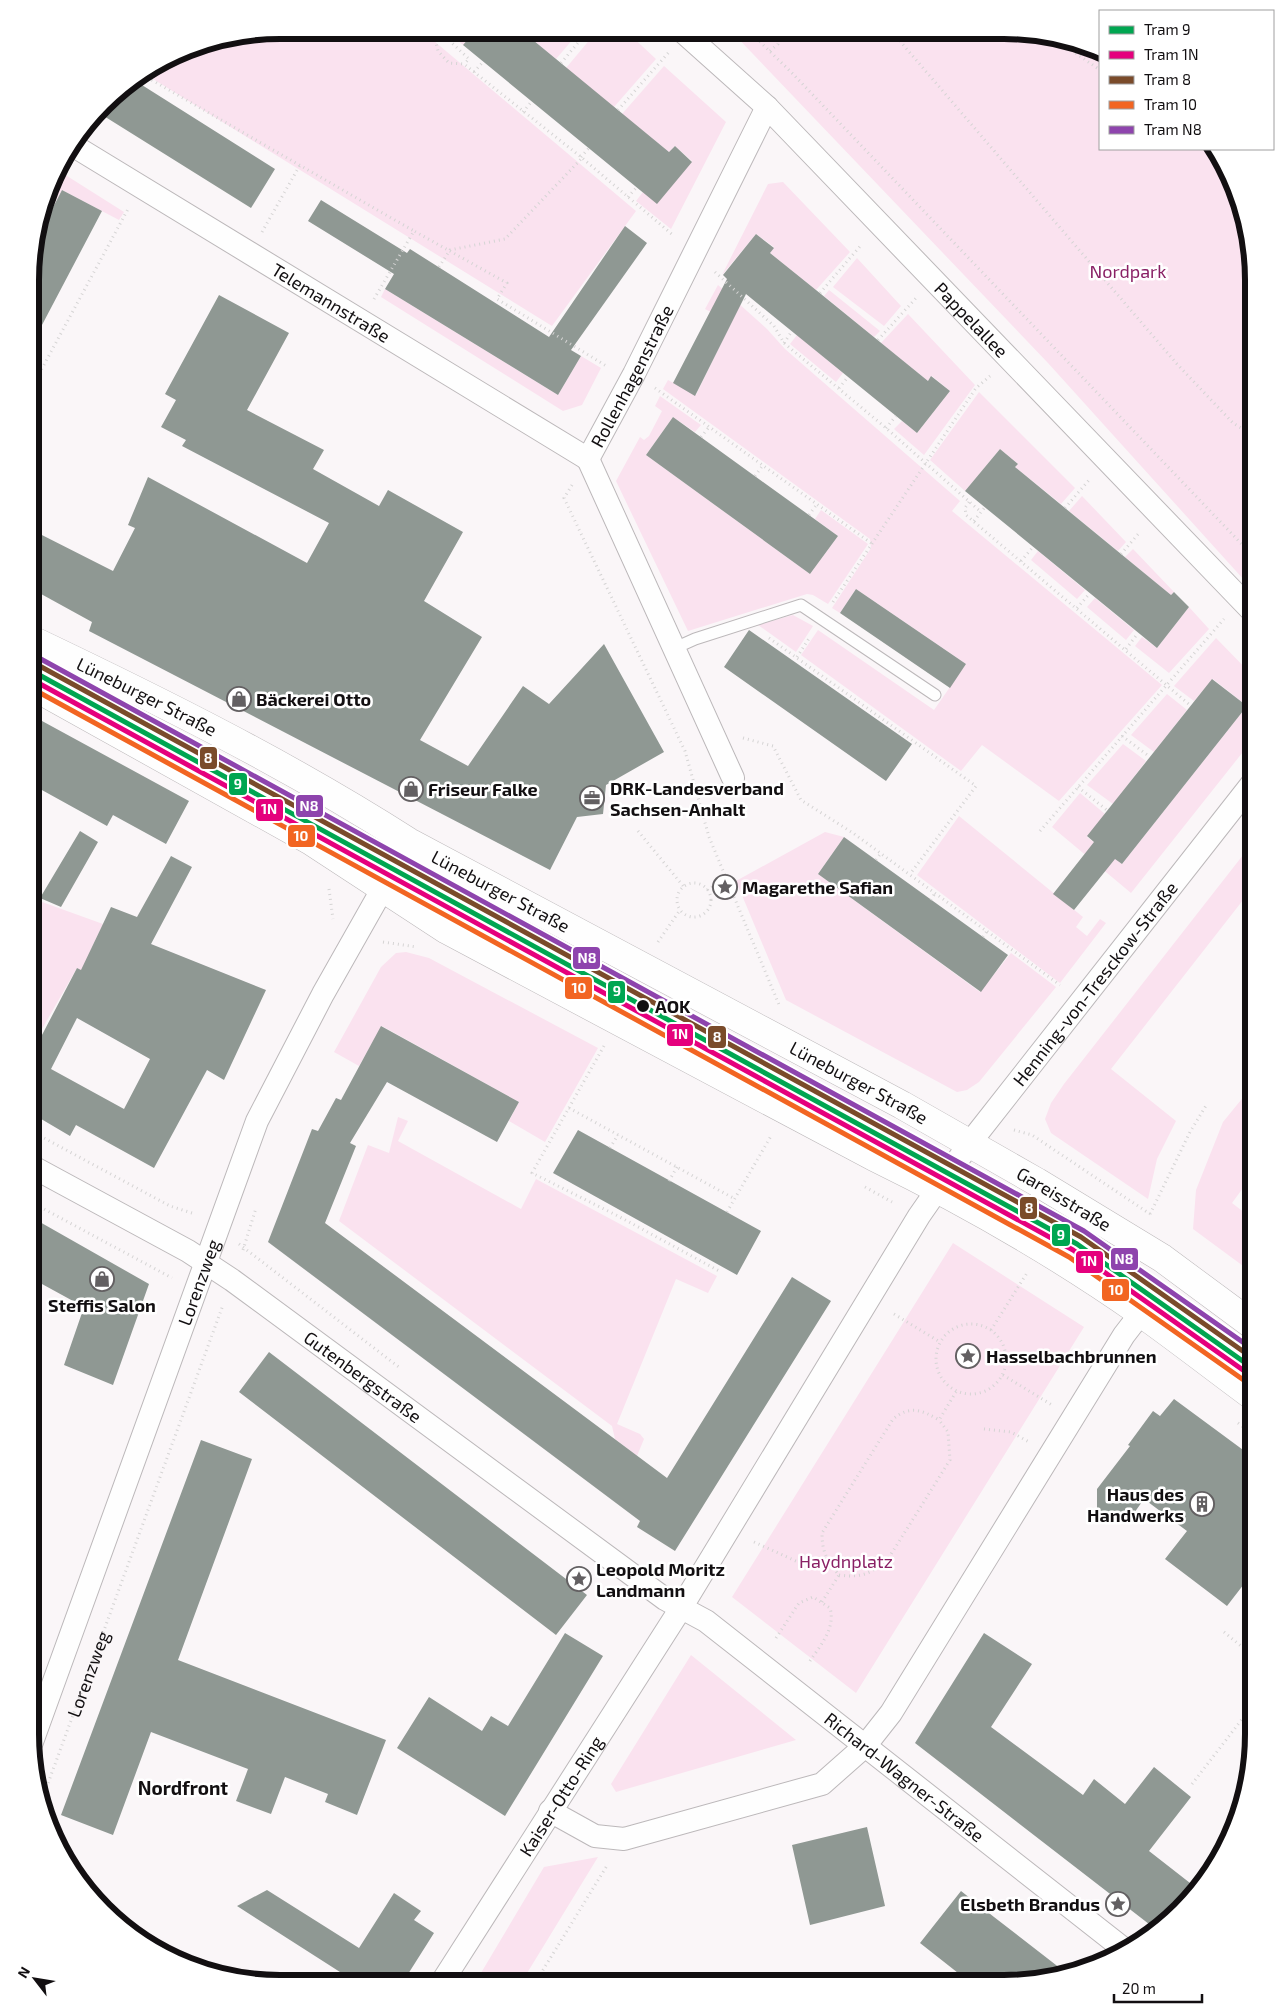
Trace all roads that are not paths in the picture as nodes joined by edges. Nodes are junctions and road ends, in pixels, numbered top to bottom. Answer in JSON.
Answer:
{"nodes":[{"id":1,"x":692,"y":39,"type":"edge"},
{"id":2,"x":767,"y":107,"type":"junction"},
{"id":3,"x":78,"y":148,"type":"edge"},
{"id":4,"x":588,"y":459,"type":"junction"},
{"id":5,"x":1245,"y":604,"type":"edge"},
{"id":6,"x":39,"y":643,"type":"edge"},
{"id":7,"x":674,"y":648,"type":"junction"},
{"id":8,"x":39,"y":689,"type":"edge"},
{"id":9,"x":936,"y":695,"type":"dead end"},
{"id":10,"x":733,"y":778,"type":"dead end"},
{"id":11,"x":1245,"y":792,"type":"edge"},
{"id":12,"x":409,"y":842,"type":"junction"},
{"id":13,"x":383,"y":887,"type":"junction"},
{"id":14,"x":969,"y":1144,"type":"junction"},
{"id":15,"x":39,"y":1170,"type":"edge"},
{"id":16,"x":938,"y":1188,"type":"junction"},
{"id":17,"x":207,"y":1262,"type":"junction"},
{"id":18,"x":1141,"y":1313,"type":"junction"},
{"id":19,"x":1245,"y":1319,"type":"edge"},
{"id":20,"x":1245,"y":1390,"type":"edge"},
{"id":21,"x":680,"y":1608,"type":"junction"},
{"id":22,"x":39,"y":1723,"type":"edge"},
{"id":23,"x":865,"y":1746,"type":"junction"},
{"id":24,"x":550,"y":1811,"type":"junction"},
{"id":25,"x":1120,"y":1946,"type":"edge"},
{"id":26,"x":446,"y":1975,"type":"edge"}],
"edges":[{"from":1,"to":2,"type":"street","name":"Pappelallee"},
{"from":2,"to":4,"type":"street","name":"Rollenhagenstraße"},
{"from":2,"to":5,"type":"street","name":"Pappelallee"},
{"from":3,"to":4,"type":"street","name":"Telemannstraße"},
{"from":4,"to":7,"type":"street","name":"Rollenhagenstraße"},
{"from":6,"to":12,"type":"main road","name":"Lüneburger Straße"},
{"from":7,"to":9,"type":"lane"},
{"from":7,"to":10,"type":"street","name":"Rollenhagenstraße"},
{"from":8,"to":13,"type":"main road"},
{"from":11,"to":14,"type":"street","name":"Henning-von-Tresckow-Straße"},
{"from":12,"to":13,"type":"street","name":"Lorenzweg"},
{"from":12,"to":14,"type":"main road","name":"Lüneburger Straße"},
{"from":13,"to":16,"type":"main road"},
{"from":13,"to":17,"type":"street","name":"Lorenzweg"},
{"from":14,"to":16,"type":"street","name":"Henning-von-Tresckow-Straße"},
{"from":14,"to":19,"type":"main road","name":"Gareisstraße"},
{"from":15,"to":17,"type":"street","name":"Gutenbergstraße"},
{"from":16,"to":18,"type":"main road"},
{"from":16,"to":21,"type":"street"},
{"from":17,"to":21,"type":"street","name":"Gutenbergstraße"},
{"from":17,"to":22,"type":"street","name":"Lorenzweg"},
{"from":18,"to":20,"type":"main road"},
{"from":18,"to":23,"type":"street"},
{"from":21,"to":23,"type":"street","name":"Richard-Wagner-Straße"},
{"from":21,"to":24,"type":"street","name":"Kaiser-Otto-Ring"},
{"from":23,"to":24,"type":"street"},
{"from":23,"to":25,"type":"street","name":"Richard-Wagner-Straße"},
{"from":24,"to":26,"type":"street","name":"Kaiser-Otto-Ring"}]}
